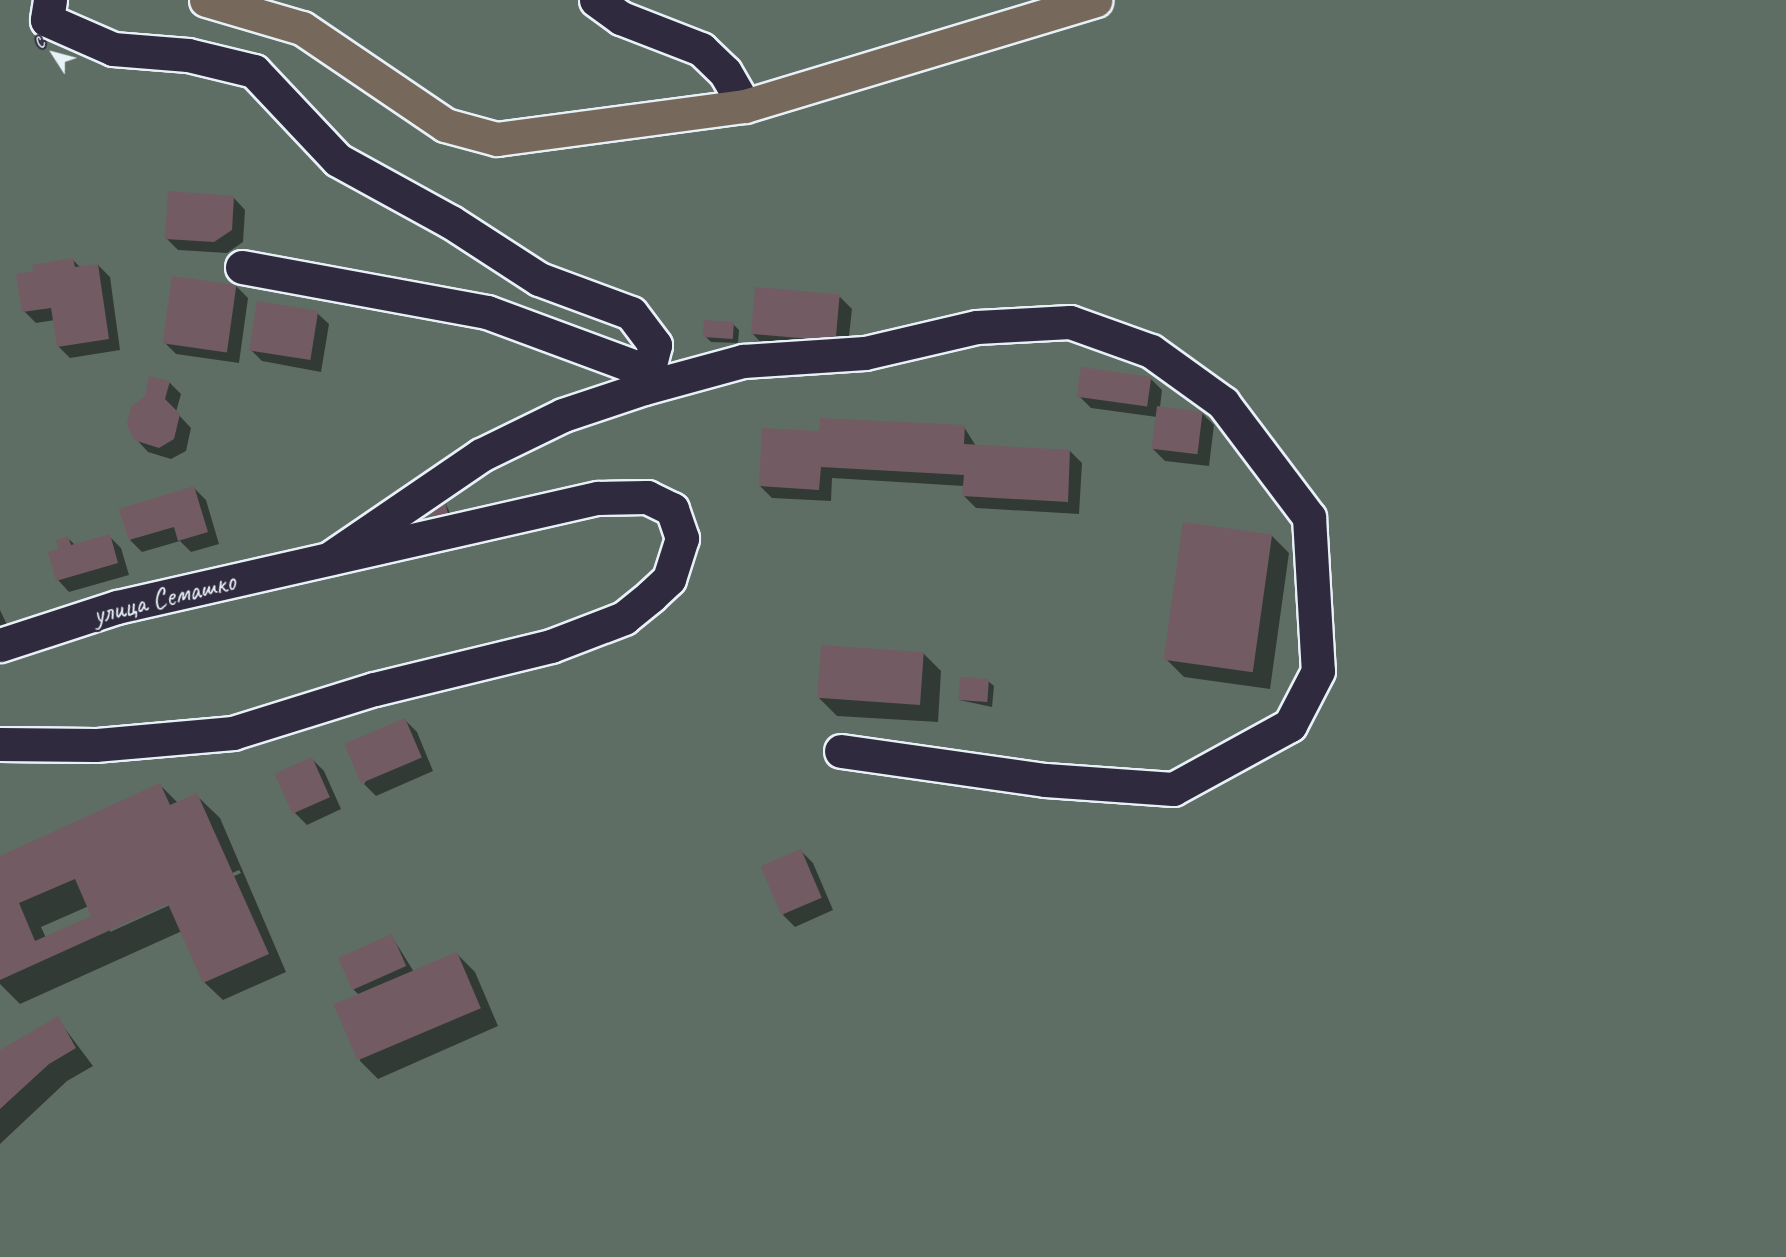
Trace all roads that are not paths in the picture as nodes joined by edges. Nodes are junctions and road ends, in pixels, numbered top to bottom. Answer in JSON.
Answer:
{"nodes":[{"id":1,"x":50,"y":0,"type":"edge"},
{"id":2,"x":206,"y":0,"type":"edge"},
{"id":3,"x":596,"y":0,"type":"edge"},
{"id":4,"x":1095,"y":0,"type":"edge"},
{"id":5,"x":745,"y":106,"type":"junction"},
{"id":6,"x":242,"y":267,"type":"dead end"},
{"id":7,"x":646,"y":380,"type":"junction"},
{"id":8,"x":330,"y":558,"type":"junction"},
{"id":9,"x":0,"y":645,"type":"edge"},
{"id":10,"x":0,"y":744,"type":"edge"},
{"id":11,"x":841,"y":751,"type":"dead end"}],
"edges":[{"from":1,"to":7,"type":"street"},
{"from":2,"to":5,"type":"highway"},
{"from":3,"to":5,"type":"street"},
{"from":4,"to":5,"type":"highway"},
{"from":6,"to":7,"type":"street"},
{"from":7,"to":8,"type":"street"},
{"from":7,"to":11,"type":"street"},
{"from":8,"to":9,"type":"street","name":"улица Семашко"},
{"from":8,"to":10,"type":"street","name":"улица Семашко"}]}
